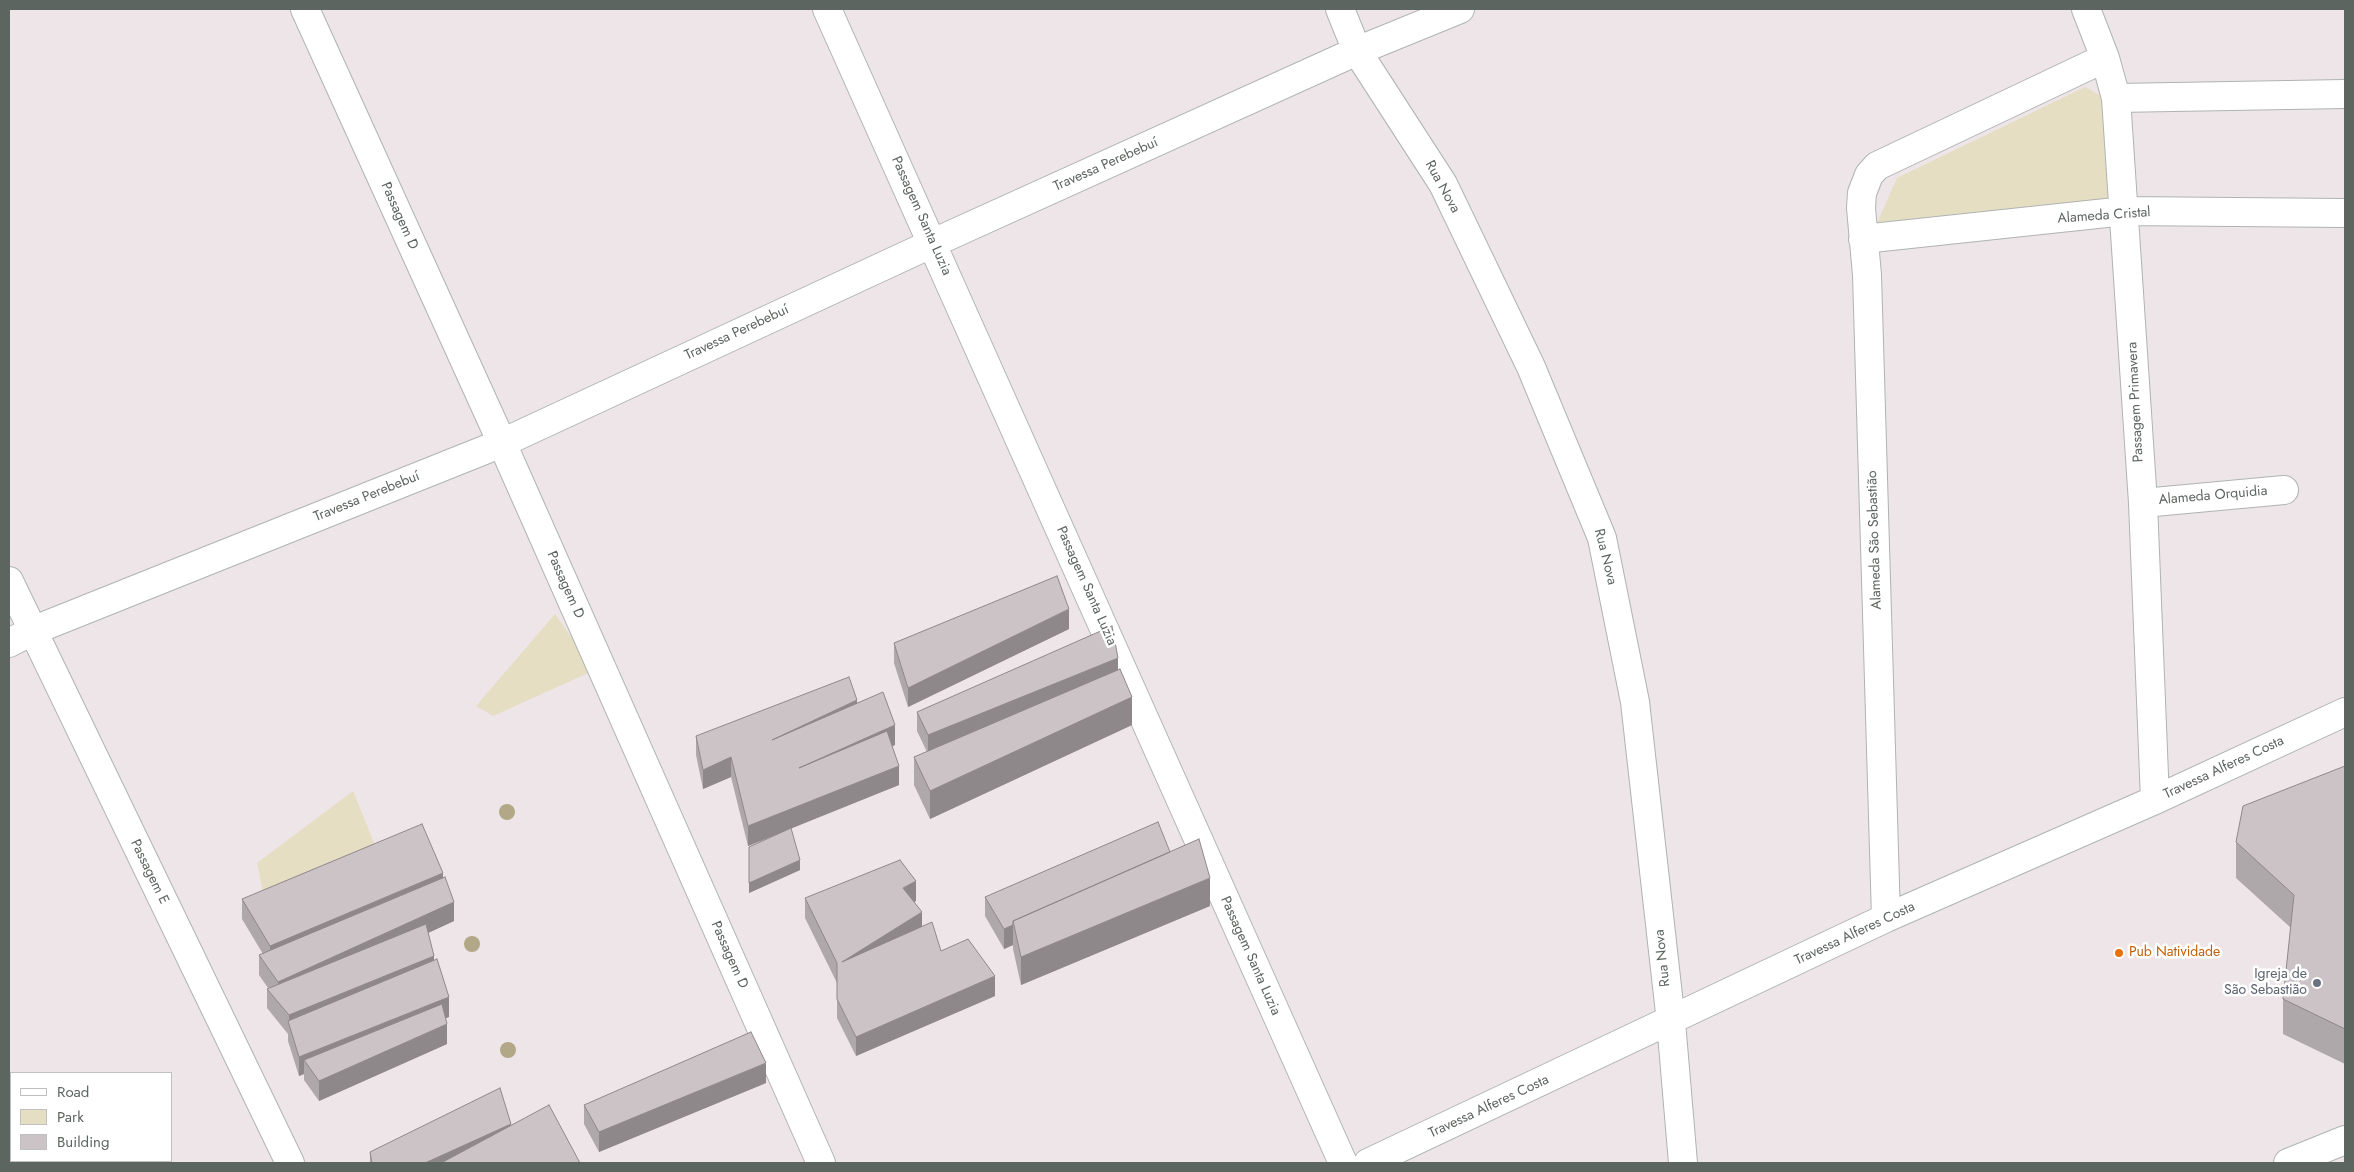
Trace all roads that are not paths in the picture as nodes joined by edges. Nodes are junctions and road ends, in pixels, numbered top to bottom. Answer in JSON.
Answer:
{"nodes":[{"id":1,"x":305,"y":9,"type":"edge"},
{"id":2,"x":827,"y":9,"type":"edge"},
{"id":3,"x":1340,"y":9,"type":"edge"},
{"id":4,"x":1460,"y":9,"type":"edge"},
{"id":5,"x":2086,"y":9,"type":"edge"},
{"id":6,"x":1357,"y":52,"type":"junction"},
{"id":7,"x":2105,"y":58,"type":"junction"},
{"id":8,"x":2345,"y":94,"type":"edge"},
{"id":9,"x":2116,"y":98,"type":"junction"},
{"id":10,"x":2125,"y":212,"type":"junction"},
{"id":11,"x":2345,"y":213,"type":"edge"},
{"id":12,"x":1864,"y":239,"type":"junction"},
{"id":13,"x":933,"y":243,"type":"junction"},
{"id":14,"x":502,"y":443,"type":"junction"},
{"id":15,"x":2284,"y":490,"type":"dead end"},
{"id":16,"x":2143,"y":503,"type":"junction"},
{"id":17,"x":9,"y":581,"type":"edge"},
{"id":18,"x":20,"y":637,"type":"edge"},
{"id":19,"x":2345,"y":712,"type":"edge"},
{"id":20,"x":2155,"y":800,"type":"junction"},
{"id":21,"x":1886,"y":918,"type":"junction"},
{"id":22,"x":1671,"y":1022,"type":"junction"},
{"id":23,"x":2345,"y":1140,"type":"edge"},
{"id":24,"x":290,"y":1163,"type":"edge"},
{"id":25,"x":821,"y":1163,"type":"edge"},
{"id":26,"x":1343,"y":1163,"type":"edge"},
{"id":27,"x":1368,"y":1163,"type":"edge"},
{"id":28,"x":1683,"y":1163,"type":"edge"},
{"id":29,"x":2288,"y":1163,"type":"edge"}],
"edges":[{"from":1,"to":14,"type":"street","name":"Passagem D"},
{"from":2,"to":13,"type":"street","name":"Passagem Santa Luzia"},
{"from":3,"to":6,"type":"street","name":"Rua Nova"},
{"from":4,"to":6,"type":"street","name":"Travessa Perebebuí"},
{"from":5,"to":7,"type":"street","name":"Passagem Primavera"},
{"from":6,"to":13,"type":"street","name":"Travessa Perebebuí"},
{"from":6,"to":22,"type":"street","name":"Rua Nova"},
{"from":7,"to":9,"type":"street","name":"Passagem Primavera"},
{"from":7,"to":12,"type":"street","name":"Alameda São Sebastião"},
{"from":8,"to":9,"type":"street"},
{"from":9,"to":10,"type":"street","name":"Passagem Primavera"},
{"from":10,"to":11,"type":"street","name":"Alameda Cristal"},
{"from":10,"to":12,"type":"street","name":"Alameda Cristal"},
{"from":10,"to":16,"type":"street","name":"Passagem Primavera"},
{"from":12,"to":21,"type":"street","name":"Alameda São Sebastião"},
{"from":13,"to":14,"type":"street","name":"Travessa Perebebuí"},
{"from":13,"to":26,"type":"street","name":"Passagem Santa Luzia"},
{"from":14,"to":18,"type":"street","name":"Travessa Perebebuí"},
{"from":14,"to":25,"type":"street","name":"Passagem D"},
{"from":15,"to":16,"type":"street","name":"Alameda Orquidia"},
{"from":16,"to":20,"type":"street","name":"Passagem Primavera"},
{"from":17,"to":18,"type":"street","name":"Passagem E"},
{"from":18,"to":24,"type":"street","name":"Passagem E"},
{"from":19,"to":20,"type":"street","name":"Travessa Alferes Costa"},
{"from":20,"to":21,"type":"street","name":"Travessa Alferes Costa"},
{"from":21,"to":22,"type":"street","name":"Travessa Alferes Costa"},
{"from":22,"to":27,"type":"street","name":"Travessa Alferes Costa"},
{"from":22,"to":28,"type":"street","name":"Rua Nova"},
{"from":23,"to":29,"type":"street"}]}
